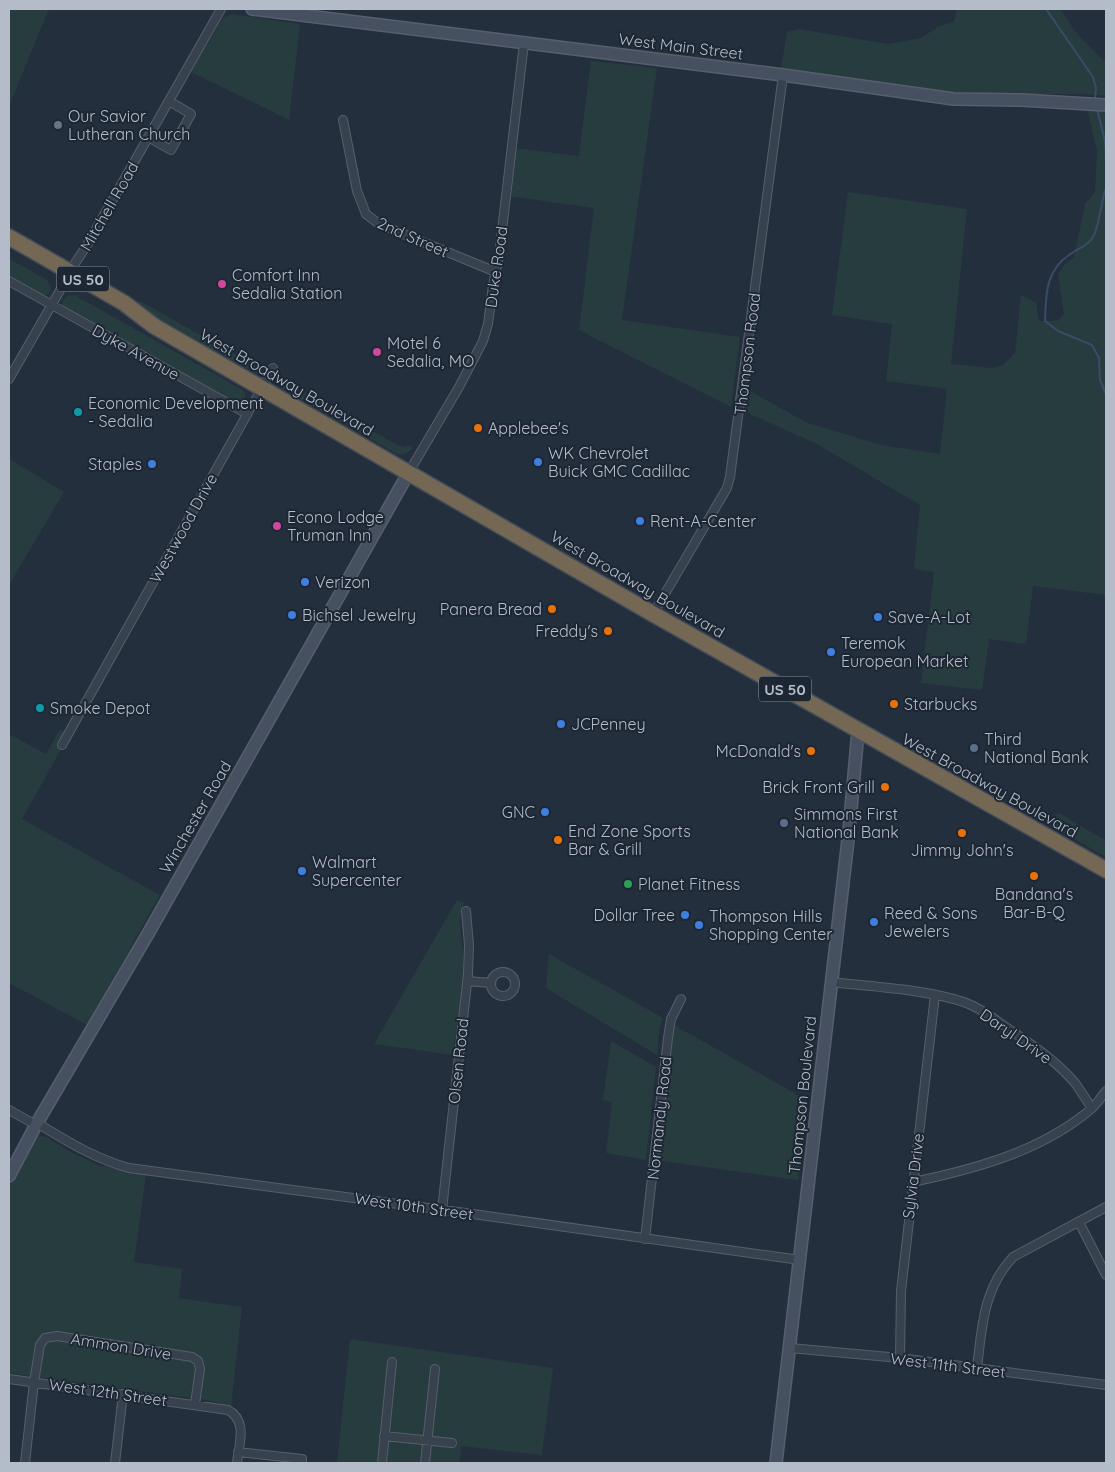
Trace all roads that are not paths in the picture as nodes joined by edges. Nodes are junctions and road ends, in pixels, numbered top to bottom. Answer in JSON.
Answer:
{"nodes":[{"id":1,"x":221,"y":9,"type":"edge"},
{"id":2,"x":252,"y":9,"type":"edge"},
{"id":3,"x":524,"y":43,"type":"junction"},
{"id":4,"x":783,"y":75,"type":"junction"},
{"id":5,"x":169,"y":101,"type":"junction"},
{"id":6,"x":1106,"y":105,"type":"edge"},
{"id":7,"x":344,"y":120,"type":"dead end"},
{"id":8,"x":148,"y":137,"type":"junction"},
{"id":9,"x":9,"y":237,"type":"edge"},
{"id":10,"x":9,"y":248,"type":"edge"},
{"id":11,"x":496,"y":272,"type":"junction"},
{"id":12,"x":68,"y":276,"type":"junction"},
{"id":13,"x":9,"y":281,"type":"edge"},
{"id":14,"x":51,"y":305,"type":"junction"},
{"id":15,"x":273,"y":368,"type":"dead end"},
{"id":16,"x":9,"y":379,"type":"edge"},
{"id":17,"x":261,"y":388,"type":"junction"},
{"id":18,"x":247,"y":414,"type":"junction"},
{"id":19,"x":409,"y":472,"type":"junction"},
{"id":20,"x":653,"y":614,"type":"junction"},
{"id":21,"x":858,"y":731,"type":"junction"},
{"id":22,"x":62,"y":745,"type":"dead end"},
{"id":23,"x":1106,"y":870,"type":"edge"},
{"id":24,"x":466,"y":912,"type":"dead end"},
{"id":25,"x":467,"y":981,"type":"junction"},
{"id":26,"x":831,"y":982,"type":"junction"},
{"id":27,"x":491,"y":983,"type":"dead end"},
{"id":28,"x":935,"y":995,"type":"junction"},
{"id":29,"x":681,"y":999,"type":"dead end"},
{"id":30,"x":1106,"y":1091,"type":"edge"},
{"id":31,"x":1092,"y":1108,"type":"junction"},
{"id":32,"x":9,"y":1110,"type":"edge"},
{"id":33,"x":37,"y":1124,"type":"junction"},
{"id":34,"x":9,"y":1176,"type":"edge"},
{"id":35,"x":913,"y":1182,"type":"junction"},
{"id":36,"x":1106,"y":1207,"type":"edge"},
{"id":37,"x":442,"y":1210,"type":"junction"},
{"id":38,"x":1079,"y":1222,"type":"junction"},
{"id":39,"x":646,"y":1239,"type":"junction"},
{"id":40,"x":800,"y":1260,"type":"junction"},
{"id":41,"x":1106,"y":1274,"type":"edge"},
{"id":42,"x":790,"y":1348,"type":"junction"},
{"id":43,"x":900,"y":1358,"type":"junction"},
{"id":44,"x":392,"y":1362,"type":"dead end"},
{"id":45,"x":977,"y":1368,"type":"junction"},
{"id":46,"x":435,"y":1369,"type":"dead end"},
{"id":47,"x":9,"y":1379,"type":"edge"},
{"id":48,"x":34,"y":1382,"type":"junction"},
{"id":49,"x":1106,"y":1385,"type":"edge"},
{"id":50,"x":123,"y":1394,"type":"junction"},
{"id":51,"x":195,"y":1404,"type":"junction"},
{"id":52,"x":384,"y":1436,"type":"junction"},
{"id":53,"x":428,"y":1441,"type":"junction"},
{"id":54,"x":452,"y":1443,"type":"dead end"},
{"id":55,"x":238,"y":1452,"type":"junction"},
{"id":56,"x":25,"y":1463,"type":"edge"},
{"id":57,"x":115,"y":1463,"type":"edge"},
{"id":58,"x":237,"y":1463,"type":"edge"},
{"id":59,"x":302,"y":1463,"type":"edge"},
{"id":60,"x":382,"y":1463,"type":"edge"},
{"id":61,"x":425,"y":1463,"type":"edge"},
{"id":62,"x":776,"y":1463,"type":"edge"}],
"edges":[{"from":1,"to":5,"type":"street","name":"Mitchell Road"},
{"from":2,"to":3,"type":"main road","name":"West Main Street"},
{"from":3,"to":4,"type":"main road","name":"West Main Street"},
{"from":3,"to":11,"type":"street","name":"Duke Road"},
{"from":4,"to":6,"type":"main road","name":"West Main Street"},
{"from":4,"to":20,"type":"street","name":"Thompson Road"},
{"from":5,"to":8,"type":"street","name":"Mitchell Road"},
{"from":5,"to":8,"type":"street"},
{"from":7,"to":11,"type":"street","name":"2nd Street"},
{"from":8,"to":12,"type":"street","name":"Mitchell Road"},
{"from":9,"to":12,"type":"highway","name":"West Broadway Boulevard","number":"US 50"},
{"from":10,"to":12,"type":"highway","name":"West Broadway Boulevard","number":"US 50"},
{"from":11,"to":19,"type":"street","name":"Duke Road"},
{"from":12,"to":14,"type":"street","name":"Mitchell Road"},
{"from":12,"to":17,"type":"highway","name":"West Broadway Boulevard","number":"US 50"},
{"from":13,"to":14,"type":"street","name":"Dyke Avenue"},
{"from":14,"to":16,"type":"street","name":"Mitchell Road"},
{"from":14,"to":18,"type":"street","name":"Dyke Avenue"},
{"from":15,"to":17,"type":"street","name":"Westwood Drive"},
{"from":17,"to":18,"type":"street","name":"Westwood Drive"},
{"from":17,"to":19,"type":"highway","name":"West Broadway Boulevard","number":"US 50"},
{"from":18,"to":22,"type":"street","name":"Westwood Drive"},
{"from":19,"to":20,"type":"highway","name":"West Broadway Boulevard","number":"US 50"},
{"from":19,"to":33,"type":"main road","name":"Winchester Road"},
{"from":20,"to":21,"type":"highway","name":"West Broadway Boulevard","number":"US 50"},
{"from":21,"to":23,"type":"highway","name":"West Broadway Boulevard","number":"US 50"},
{"from":21,"to":26,"type":"main road","name":"Thompson Boulevard"},
{"from":24,"to":25,"type":"street","name":"Olsen Road"},
{"from":25,"to":27,"type":"street"},
{"from":25,"to":37,"type":"street","name":"Olsen Road"},
{"from":26,"to":28,"type":"street","name":"Daryl Drive"},
{"from":26,"to":40,"type":"main road","name":"Thompson Boulevard"},
{"from":28,"to":31,"type":"street","name":"Daryl Drive"},
{"from":28,"to":35,"type":"street","name":"Sylvia Drive"},
{"from":29,"to":39,"type":"street","name":"Normandy Road"},
{"from":30,"to":31,"type":"street"},
{"from":31,"to":35,"type":"street"},
{"from":32,"to":33,"type":"street","name":"West 10th Street"},
{"from":33,"to":34,"type":"main road","name":"Winchester Road"},
{"from":33,"to":37,"type":"street","name":"West 10th Street"},
{"from":35,"to":43,"type":"street","name":"Sylvia Drive"},
{"from":36,"to":38,"type":"street"},
{"from":37,"to":39,"type":"street","name":"West 10th Street"},
{"from":38,"to":41,"type":"street"},
{"from":38,"to":45,"type":"street"},
{"from":39,"to":40,"type":"street","name":"West 10th Street"},
{"from":40,"to":42,"type":"main road","name":"Thompson Boulevard"},
{"from":42,"to":43,"type":"street","name":"West 11th Street"},
{"from":42,"to":62,"type":"main road","name":"Thompson Boulevard"},
{"from":43,"to":45,"type":"street","name":"West 11th Street"},
{"from":44,"to":52,"type":"street"},
{"from":45,"to":49,"type":"street","name":"West 11th Street"},
{"from":46,"to":53,"type":"street"},
{"from":47,"to":48,"type":"street","name":"West 12th Street"},
{"from":48,"to":50,"type":"street","name":"West 12th Street"},
{"from":48,"to":51,"type":"street","name":"Ammon Drive"},
{"from":48,"to":56,"type":"street","name":"Ammon Drive"},
{"from":50,"to":51,"type":"street","name":"West 12th Street"},
{"from":50,"to":57,"type":"street"},
{"from":51,"to":55,"type":"street","name":"West 12th Street"},
{"from":52,"to":53,"type":"street"},
{"from":52,"to":60,"type":"street"},
{"from":53,"to":54,"type":"street"},
{"from":53,"to":61,"type":"street"},
{"from":55,"to":58,"type":"street"},
{"from":55,"to":59,"type":"street"}]}
